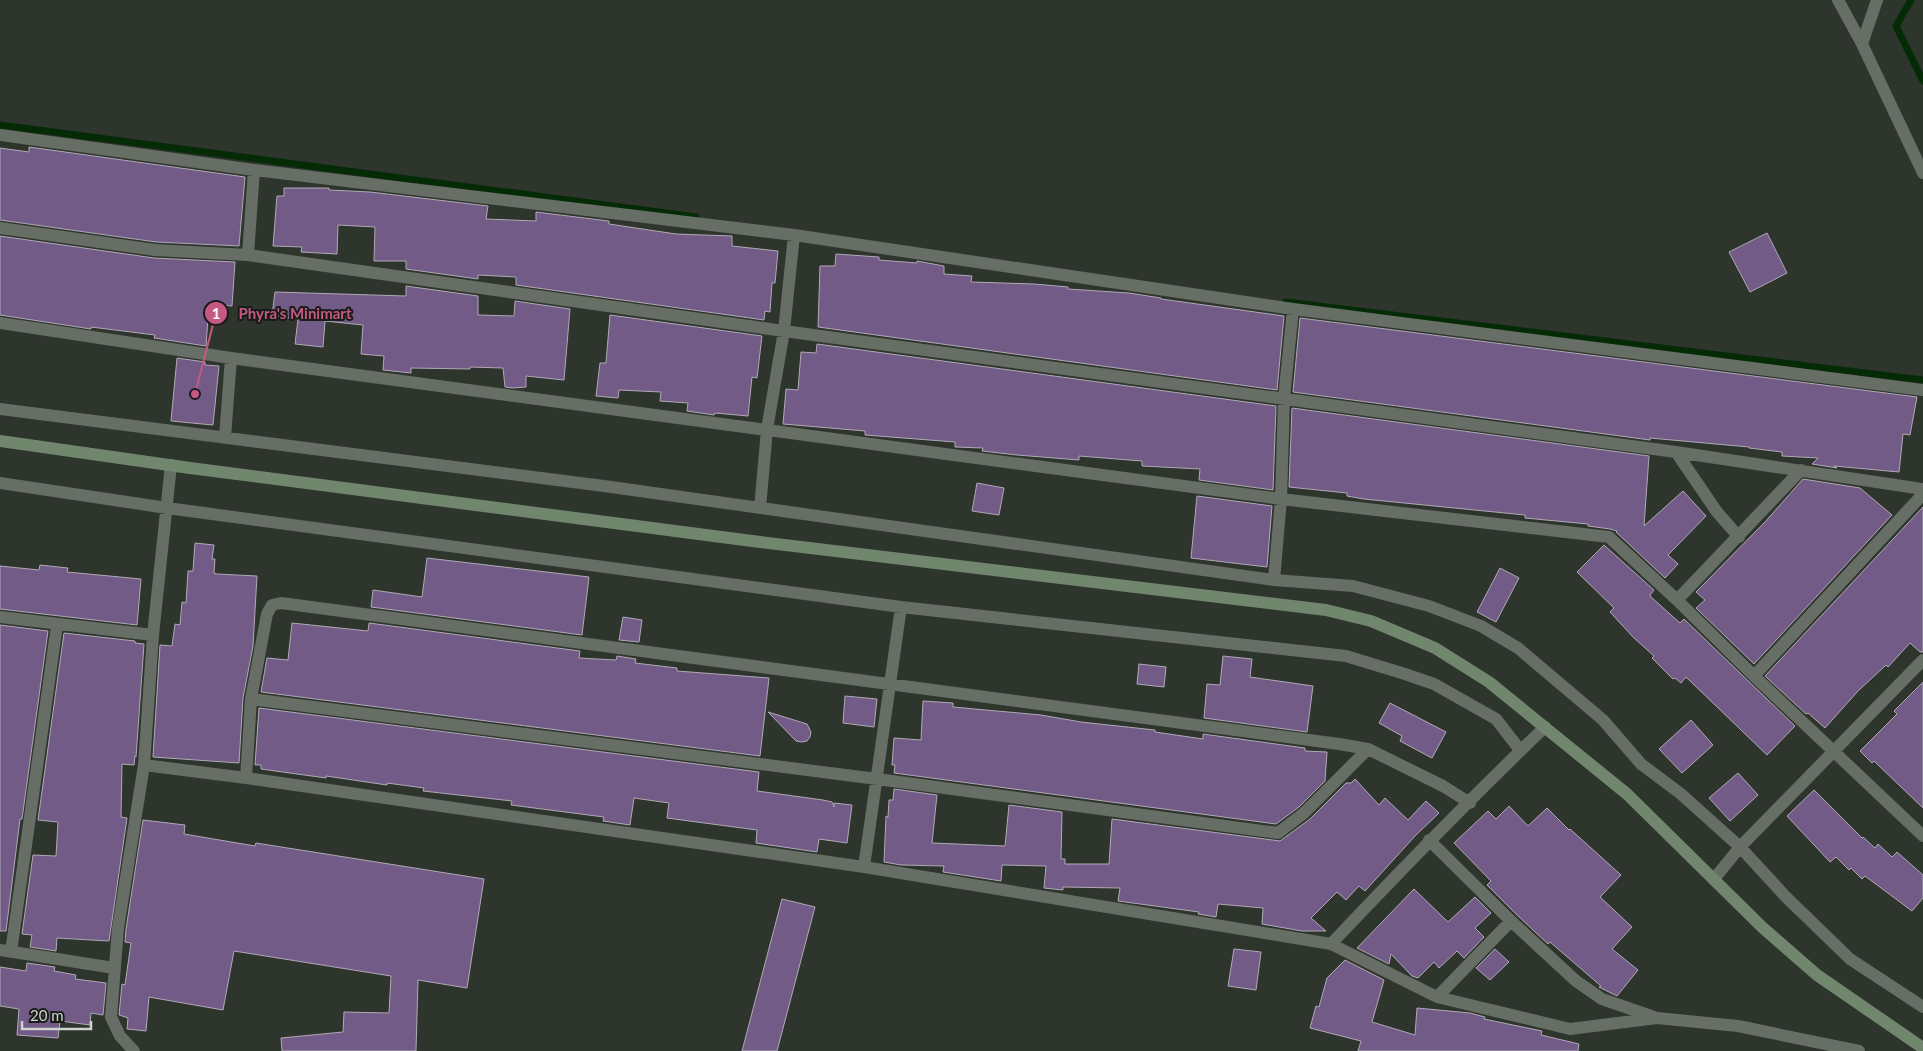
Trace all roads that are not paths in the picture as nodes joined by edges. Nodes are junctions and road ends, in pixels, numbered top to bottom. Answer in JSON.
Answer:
{"nodes":[{"id":1,"x":1838,"y":0,"type":"edge"},
{"id":2,"x":1877,"y":0,"type":"edge"},
{"id":3,"x":1862,"y":44,"type":"junction"},
{"id":4,"x":0,"y":135,"type":"edge"},
{"id":5,"x":254,"y":170,"type":"junction"},
{"id":6,"x":1923,"y":173,"type":"edge"},
{"id":7,"x":0,"y":228,"type":"edge"},
{"id":8,"x":794,"y":235,"type":"junction"},
{"id":9,"x":248,"y":255,"type":"junction"},
{"id":10,"x":1294,"y":309,"type":"junction"},
{"id":11,"x":0,"y":324,"type":"edge"},
{"id":12,"x":784,"y":331,"type":"junction"},
{"id":13,"x":231,"y":358,"type":"junction"},
{"id":14,"x":1923,"y":390,"type":"edge"},
{"id":15,"x":1284,"y":398,"type":"junction"},
{"id":16,"x":0,"y":408,"type":"edge"},
{"id":17,"x":767,"y":429,"type":"junction"},
{"id":18,"x":225,"y":437,"type":"junction"},
{"id":19,"x":0,"y":440,"type":"edge"},
{"id":20,"x":1676,"y":452,"type":"junction"},
{"id":21,"x":171,"y":465,"type":"junction"},
{"id":22,"x":1801,"y":470,"type":"junction"},
{"id":23,"x":0,"y":484,"type":"edge"},
{"id":24,"x":1923,"y":489,"type":"edge"},
{"id":25,"x":1923,"y":494,"type":"edge"},
{"id":26,"x":1281,"y":498,"type":"junction"},
{"id":27,"x":167,"y":508,"type":"junction"},
{"id":28,"x":760,"y":508,"type":"junction"},
{"id":29,"x":1738,"y":537,"type":"junction"},
{"id":30,"x":1274,"y":580,"type":"junction"},
{"id":31,"x":1677,"y":600,"type":"junction"},
{"id":32,"x":900,"y":607,"type":"junction"},
{"id":33,"x":0,"y":617,"type":"edge"},
{"id":34,"x":57,"y":625,"type":"junction"},
{"id":35,"x":153,"y":635,"type":"junction"},
{"id":36,"x":1923,"y":660,"type":"edge"},
{"id":37,"x":1754,"y":676,"type":"junction"},
{"id":38,"x":890,"y":683,"type":"junction"},
{"id":39,"x":252,"y":700,"type":"junction"},
{"id":40,"x":1545,"y":726,"type":"junction"},
{"id":41,"x":1368,"y":749,"type":"junction"},
{"id":42,"x":1520,"y":750,"type":"junction"},
{"id":43,"x":1834,"y":752,"type":"junction"},
{"id":44,"x":144,"y":765,"type":"junction"},
{"id":45,"x":246,"y":778,"type":"junction"},
{"id":46,"x":877,"y":779,"type":"junction"},
{"id":47,"x":1470,"y":803,"type":"junction"},
{"id":48,"x":1922,"y":833,"type":"edge"},
{"id":49,"x":1430,"y":840,"type":"junction"},
{"id":50,"x":1740,"y":847,"type":"junction"},
{"id":51,"x":864,"y":867,"type":"junction"},
{"id":52,"x":1714,"y":879,"type":"junction"},
{"id":53,"x":1511,"y":921,"type":"junction"},
{"id":54,"x":1331,"y":944,"type":"junction"},
{"id":55,"x":5,"y":951,"type":"edge"},
{"id":56,"x":114,"y":968,"type":"junction"},
{"id":57,"x":1436,"y":997,"type":"junction"},
{"id":58,"x":1923,"y":1007,"type":"edge"},
{"id":59,"x":1657,"y":1018,"type":"junction"},
{"id":60,"x":1922,"y":1045,"type":"edge"},
{"id":61,"x":134,"y":1051,"type":"edge"},
{"id":62,"x":1859,"y":1051,"type":"edge"}],
"edges":[{"from":1,"to":3,"type":"street"},
{"from":2,"to":3,"type":"street"},
{"from":3,"to":6,"type":"street"},
{"from":4,"to":5,"type":"street"},
{"from":5,"to":8,"type":"street"},
{"from":5,"to":9,"type":"street"},
{"from":7,"to":9,"type":"street"},
{"from":8,"to":10,"type":"street"},
{"from":8,"to":12,"type":"street"},
{"from":9,"to":12,"type":"street"},
{"from":10,"to":14,"type":"street"},
{"from":10,"to":15,"type":"street"},
{"from":11,"to":13,"type":"street"},
{"from":12,"to":15,"type":"street"},
{"from":12,"to":17,"type":"street"},
{"from":13,"to":17,"type":"street"},
{"from":13,"to":18,"type":"street"},
{"from":15,"to":20,"type":"street"},
{"from":15,"to":26,"type":"street"},
{"from":16,"to":18,"type":"street"},
{"from":17,"to":26,"type":"street"},
{"from":17,"to":28,"type":"street"},
{"from":18,"to":28,"type":"street"},
{"from":19,"to":21,"type":"street"},
{"from":20,"to":22,"type":"street"},
{"from":20,"to":29,"type":"street"},
{"from":21,"to":27,"type":"street"},
{"from":21,"to":40,"type":"street"},
{"from":22,"to":24,"type":"street"},
{"from":22,"to":29,"type":"street"},
{"from":23,"to":27,"type":"street"},
{"from":25,"to":37,"type":"street"},
{"from":26,"to":30,"type":"street"},
{"from":26,"to":31,"type":"street"},
{"from":27,"to":32,"type":"street"},
{"from":27,"to":35,"type":"street"},
{"from":28,"to":30,"type":"street"},
{"from":29,"to":31,"type":"street"},
{"from":30,"to":50,"type":"street"},
{"from":31,"to":37,"type":"street"},
{"from":32,"to":38,"type":"street"},
{"from":32,"to":42,"type":"street"},
{"from":33,"to":34,"type":"street"},
{"from":34,"to":35,"type":"street"},
{"from":34,"to":55,"type":"street"},
{"from":35,"to":44,"type":"street"},
{"from":36,"to":43,"type":"street"},
{"from":37,"to":43,"type":"street"},
{"from":38,"to":39,"type":"street"},
{"from":38,"to":41,"type":"street"},
{"from":38,"to":46,"type":"street"},
{"from":39,"to":45,"type":"street"},
{"from":39,"to":46,"type":"street"},
{"from":40,"to":42,"type":"street"},
{"from":40,"to":52,"type":"street"},
{"from":41,"to":46,"type":"street"},
{"from":41,"to":47,"type":"street"},
{"from":42,"to":47,"type":"street"},
{"from":43,"to":48,"type":"street"},
{"from":43,"to":50,"type":"street"},
{"from":44,"to":45,"type":"street"},
{"from":44,"to":56,"type":"street"},
{"from":45,"to":51,"type":"street"},
{"from":46,"to":51,"type":"street"},
{"from":47,"to":49,"type":"street"},
{"from":49,"to":53,"type":"street"},
{"from":49,"to":54,"type":"street"},
{"from":50,"to":52,"type":"street"},
{"from":50,"to":58,"type":"street"},
{"from":51,"to":54,"type":"street"},
{"from":52,"to":60,"type":"street"},
{"from":53,"to":57,"type":"street"},
{"from":53,"to":59,"type":"street"},
{"from":54,"to":57,"type":"street"},
{"from":55,"to":56,"type":"street"},
{"from":56,"to":61,"type":"street"},
{"from":57,"to":59,"type":"street"},
{"from":59,"to":62,"type":"street"}]}
